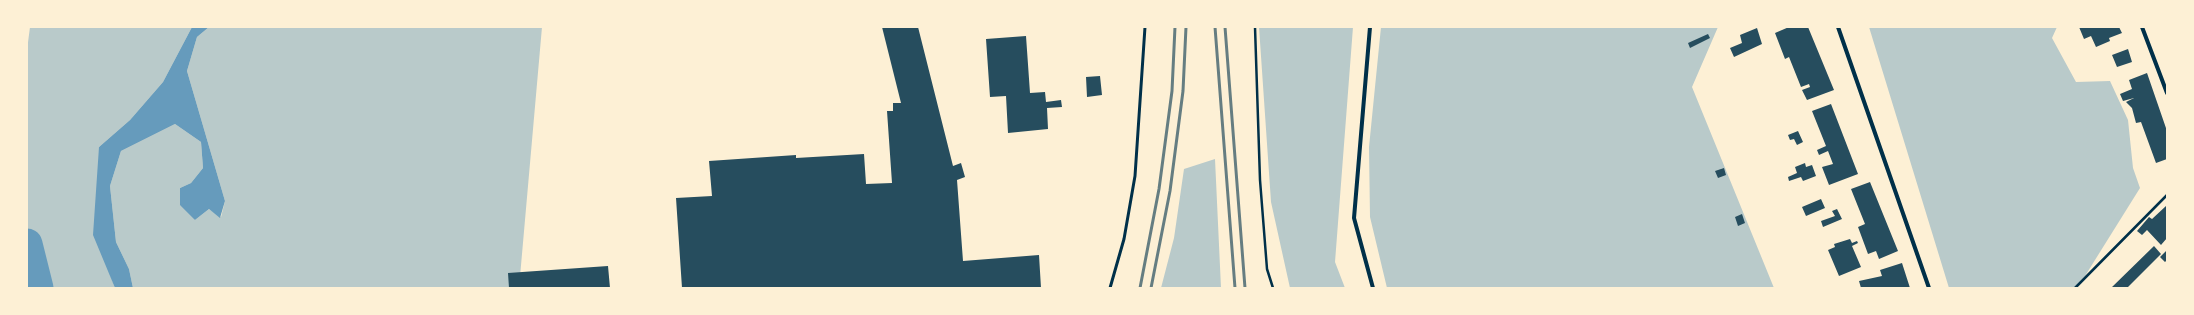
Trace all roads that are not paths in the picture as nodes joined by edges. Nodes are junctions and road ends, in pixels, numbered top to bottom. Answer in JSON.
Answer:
{"nodes":[{"id":1,"x":1145,"y":27,"type":"edge"},
{"id":2,"x":1370,"y":27,"type":"edge"},
{"id":3,"x":1838,"y":27,"type":"edge"},
{"id":4,"x":2142,"y":27,"type":"edge"},
{"id":5,"x":2167,"y":93,"type":"edge"},
{"id":6,"x":1110,"y":288,"type":"edge"},
{"id":7,"x":1373,"y":288,"type":"edge"},
{"id":8,"x":1929,"y":288,"type":"edge"}],
"edges":[{"from":1,"to":6,"type":"lane"},
{"from":2,"to":7,"type":"street"},
{"from":3,"to":8,"type":"street"},
{"from":4,"to":5,"type":"street"}]}
